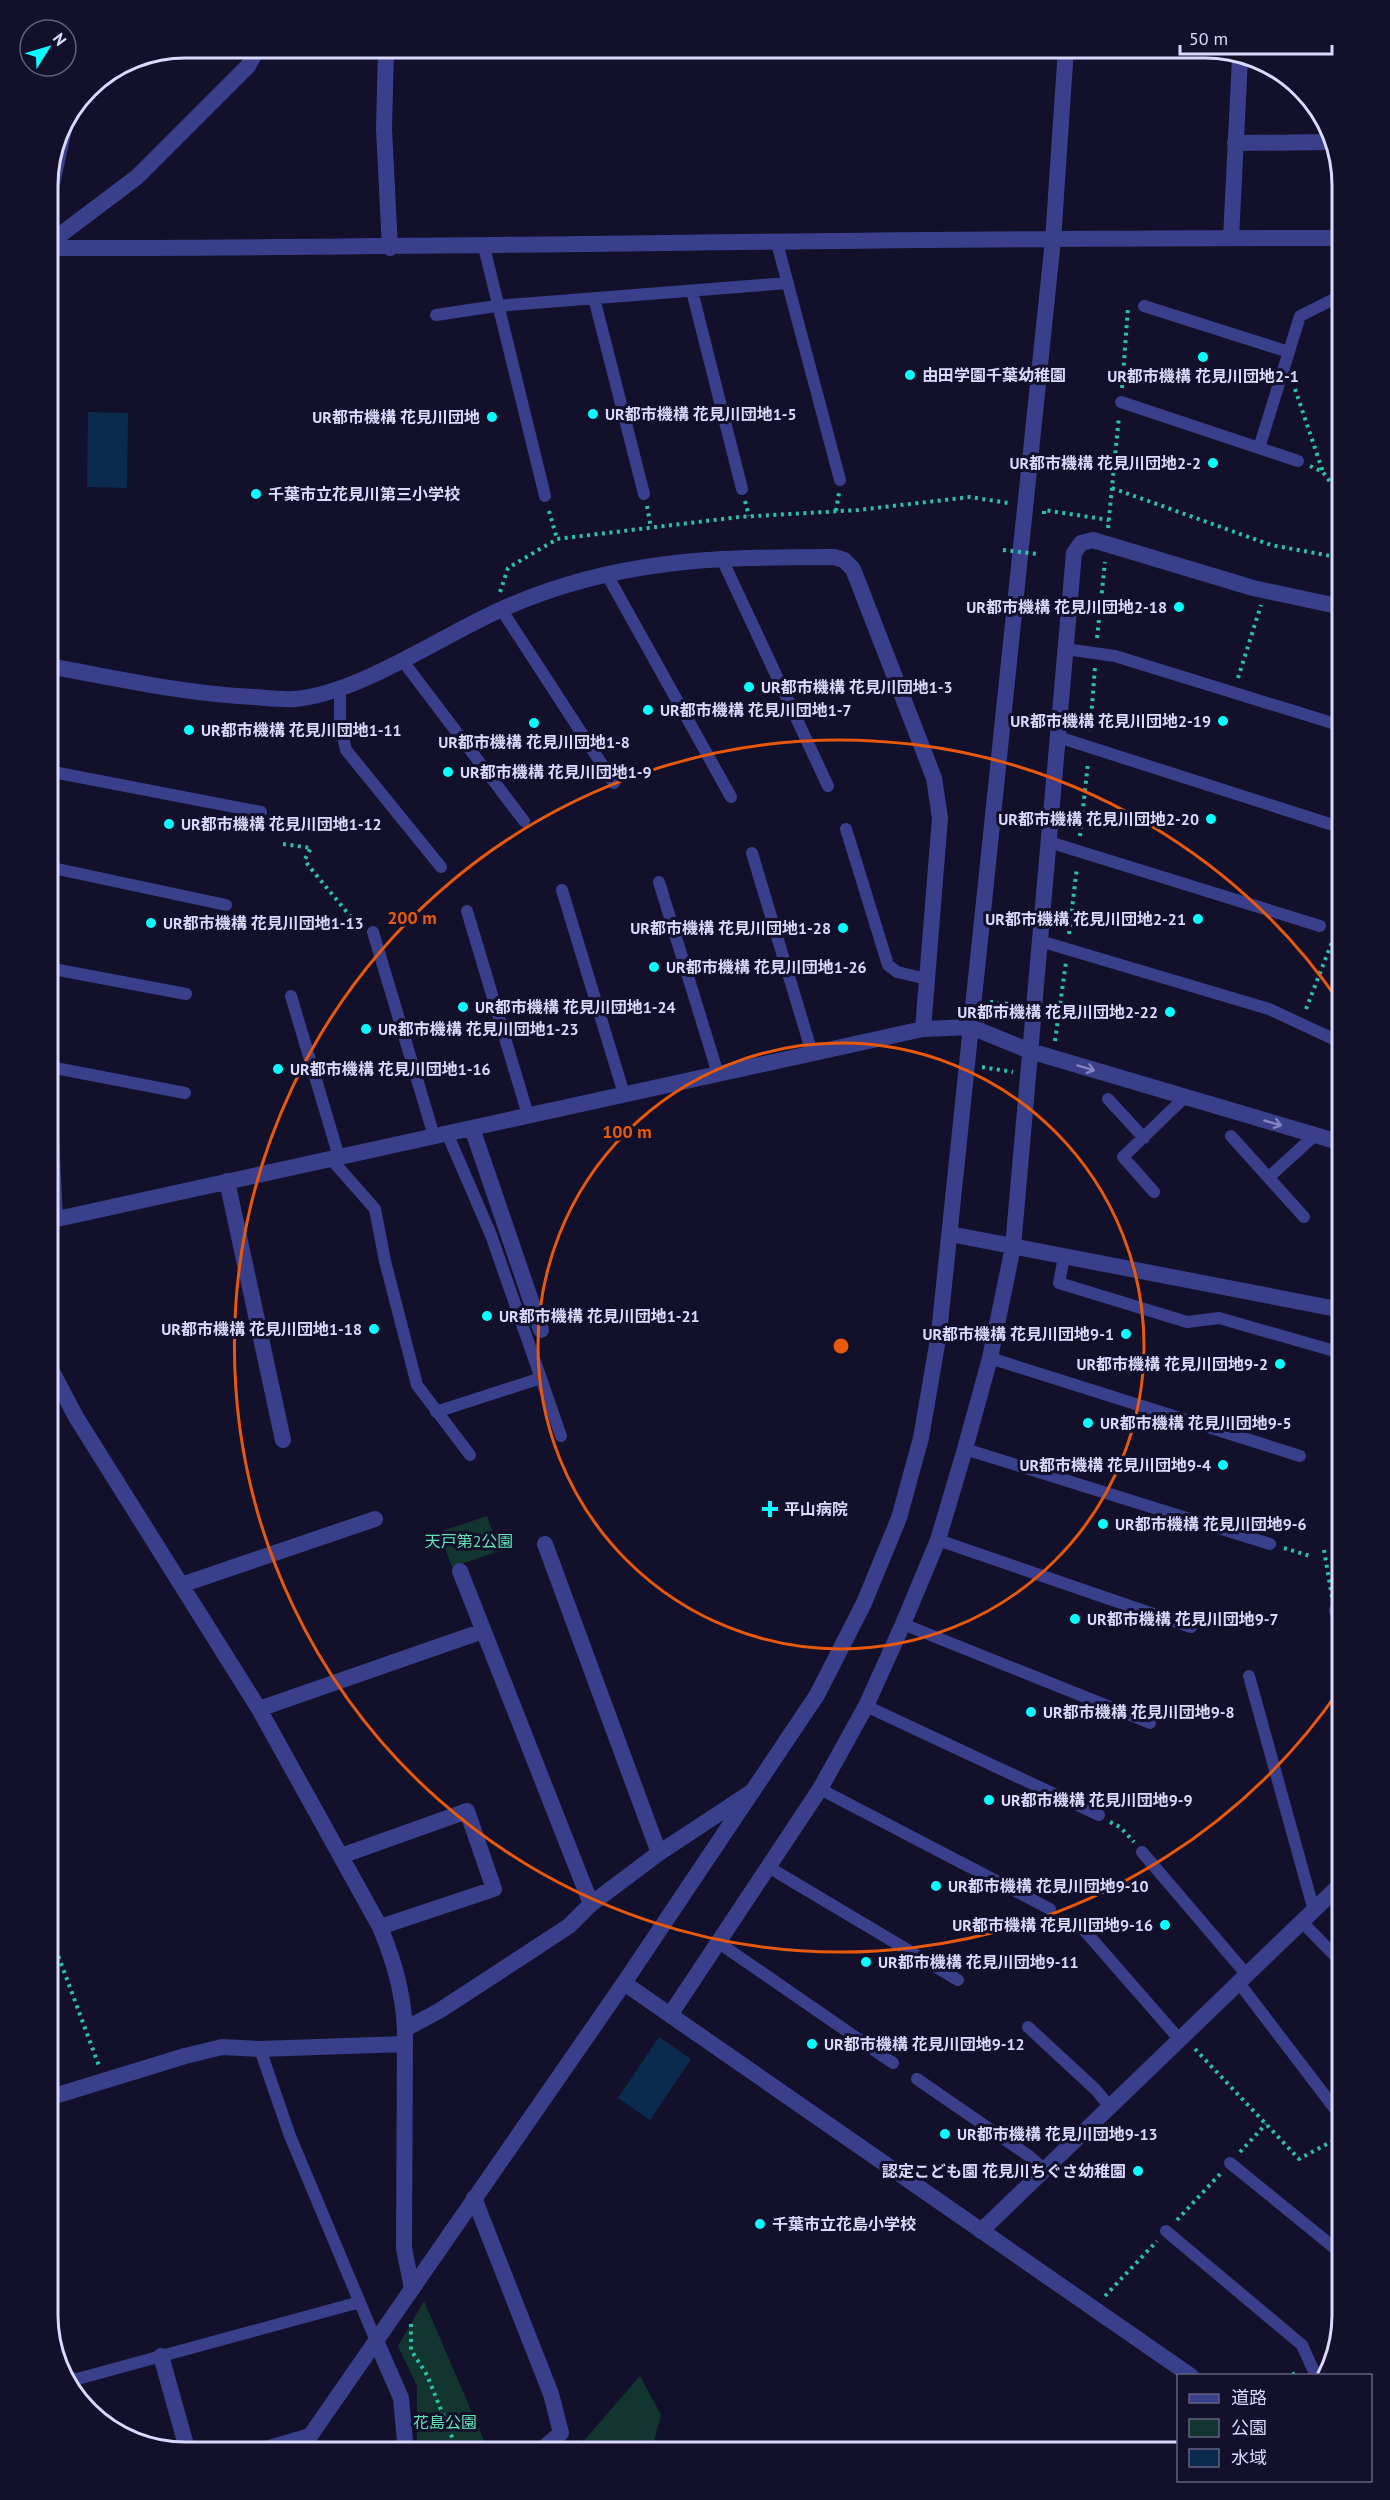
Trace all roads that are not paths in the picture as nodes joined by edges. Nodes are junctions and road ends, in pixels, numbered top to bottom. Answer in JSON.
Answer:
{"nodes":[{"id":1,"x":253,"y":58,"type":"edge"},
{"id":2,"x":386,"y":58,"type":"edge"},
{"id":3,"x":1065,"y":59,"type":"edge"},
{"id":4,"x":1240,"y":64,"type":"edge"},
{"id":5,"x":1324,"y":142,"type":"edge"},
{"id":6,"x":1235,"y":143,"type":"junction"},
{"id":7,"x":59,"y":237,"type":"edge"},
{"id":8,"x":1231,"y":238,"type":"junction"},
{"id":9,"x":1332,"y":238,"type":"edge"},
{"id":10,"x":1053,"y":240,"type":"junction"},
{"id":11,"x":777,"y":243,"type":"junction"},
{"id":12,"x":59,"y":246,"type":"edge"},
{"id":13,"x":484,"y":247,"type":"junction"},
{"id":14,"x":390,"y":248,"type":"junction"},
{"id":15,"x":788,"y":283,"type":"junction"},
{"id":16,"x":692,"y":291,"type":"junction"},
{"id":17,"x":594,"y":298,"type":"junction"},
{"id":18,"x":1332,"y":300,"type":"edge"},
{"id":19,"x":498,"y":306,"type":"junction"},
{"id":20,"x":1144,"y":306,"type":"dead end"},
{"id":21,"x":436,"y":315,"type":"dead end"},
{"id":22,"x":1287,"y":358,"type":"junction"},
{"id":23,"x":1121,"y":402,"type":"dead end"},
{"id":24,"x":1259,"y":448,"type":"junction"},
{"id":25,"x":1298,"y":461,"type":"road end"},
{"id":26,"x":840,"y":480,"type":"dead end"},
{"id":27,"x":742,"y":489,"type":"dead end"},
{"id":28,"x":644,"y":494,"type":"dead end"},
{"id":29,"x":545,"y":496,"type":"road end"},
{"id":30,"x":721,"y":557,"type":"junction"},
{"id":31,"x":606,"y":573,"type":"junction"},
{"id":32,"x":500,"y":601,"type":"junction"},
{"id":33,"x":1332,"y":605,"type":"edge"},
{"id":34,"x":1065,"y":649,"type":"junction"},
{"id":35,"x":402,"y":660,"type":"junction"},
{"id":36,"x":59,"y":668,"type":"edge"},
{"id":37,"x":340,"y":688,"type":"junction"},
{"id":38,"x":1332,"y":723,"type":"edge"},
{"id":39,"x":1058,"y":737,"type":"junction"},
{"id":40,"x":59,"y":773,"type":"edge"},
{"id":41,"x":614,"y":783,"type":"dead end"},
{"id":42,"x":828,"y":786,"type":"dead end"},
{"id":43,"x":731,"y":797,"type":"dead end"},
{"id":44,"x":261,"y":812,"type":"dead end"},
{"id":45,"x":524,"y":821,"type":"dead end"},
{"id":46,"x":1332,"y":825,"type":"edge"},
{"id":47,"x":846,"y":828,"type":"dead end"},
{"id":48,"x":1048,"y":842,"type":"junction"},
{"id":49,"x":752,"y":853,"type":"dead end"},
{"id":50,"x":441,"y":867,"type":"dead end"},
{"id":51,"x":59,"y":869,"type":"edge"},
{"id":52,"x":659,"y":882,"type":"dead end"},
{"id":53,"x":562,"y":890,"type":"dead end"},
{"id":54,"x":225,"y":905,"type":"dead end"},
{"id":55,"x":467,"y":911,"type":"dead end"},
{"id":56,"x":1320,"y":926,"type":"dead end"},
{"id":57,"x":373,"y":932,"type":"dead end"},
{"id":58,"x":1040,"y":941,"type":"junction"},
{"id":59,"x":59,"y":970,"type":"edge"},
{"id":60,"x":927,"y":979,"type":"junction"},
{"id":61,"x":186,"y":994,"type":"dead end"},
{"id":62,"x":291,"y":996,"type":"dead end"},
{"id":63,"x":971,"y":1027,"type":"junction"},
{"id":64,"x":922,"y":1029,"type":"junction"},
{"id":65,"x":1332,"y":1038,"type":"edge"},
{"id":66,"x":1030,"y":1051,"type":"junction"},
{"id":67,"x":812,"y":1053,"type":"junction"},
{"id":68,"x":59,"y":1070,"type":"edge"},
{"id":69,"x":718,"y":1074,"type":"junction"},
{"id":70,"x":185,"y":1093,"type":"dead end"},
{"id":71,"x":624,"y":1094,"type":"junction"},
{"id":72,"x":1184,"y":1098,"type":"junction"},
{"id":73,"x":1108,"y":1099,"type":"dead end"},
{"id":74,"x":528,"y":1115,"type":"junction"},
{"id":75,"x":472,"y":1128,"type":"junction"},
{"id":76,"x":440,"y":1135,"type":"junction"},
{"id":77,"x":1315,"y":1135,"type":"junction"},
{"id":78,"x":1231,"y":1136,"type":"dead end"},
{"id":79,"x":1144,"y":1138,"type":"junction"},
{"id":80,"x":1332,"y":1140,"type":"edge"},
{"id":81,"x":335,"y":1158,"type":"junction"},
{"id":82,"x":1269,"y":1177,"type":"junction"},
{"id":83,"x":227,"y":1181,"type":"junction"},
{"id":84,"x":1154,"y":1192,"type":"dead end"},
{"id":85,"x":1304,"y":1217,"type":"dead end"},
{"id":86,"x":59,"y":1219,"type":"edge"},
{"id":87,"x":950,"y":1234,"type":"junction"},
{"id":88,"x":1013,"y":1247,"type":"junction"},
{"id":89,"x":1064,"y":1257,"type":"junction"},
{"id":90,"x":1332,"y":1308,"type":"edge"},
{"id":91,"x":541,"y":1330,"type":"dead end"},
{"id":92,"x":1332,"y":1350,"type":"edge"},
{"id":93,"x":990,"y":1358,"type":"junction"},
{"id":94,"x":541,"y":1378,"type":"junction"},
{"id":95,"x":58,"y":1384,"type":"edge"},
{"id":96,"x":436,"y":1412,"type":"junction"},
{"id":97,"x":561,"y":1436,"type":"dead end"},
{"id":98,"x":283,"y":1440,"type":"dead end"},
{"id":99,"x":965,"y":1449,"type":"junction"},
{"id":100,"x":470,"y":1455,"type":"dead end"},
{"id":101,"x":1299,"y":1456,"type":"dead end"},
{"id":102,"x":375,"y":1518,"type":"dead end"},
{"id":103,"x":938,"y":1540,"type":"junction"},
{"id":104,"x":545,"y":1544,"type":"dead end"},
{"id":105,"x":1270,"y":1544,"type":"road end"},
{"id":106,"x":460,"y":1571,"type":"dead end"},
{"id":107,"x":181,"y":1585,"type":"junction"},
{"id":108,"x":903,"y":1624,"type":"junction"},
{"id":109,"x":1191,"y":1628,"type":"dead end"},
{"id":110,"x":483,"y":1631,"type":"junction"},
{"id":111,"x":1249,"y":1676,"type":"dead end"},
{"id":112,"x":866,"y":1706,"type":"junction"},
{"id":113,"x":259,"y":1709,"type":"junction"},
{"id":114,"x":1150,"y":1724,"type":"dead end"},
{"id":115,"x":756,"y":1789,"type":"junction"},
{"id":116,"x":820,"y":1789,"type":"junction"},
{"id":117,"x":1099,"y":1815,"type":"road end"},
{"id":118,"x":1142,"y":1852,"type":"road end"},
{"id":119,"x":659,"y":1853,"type":"junction"},
{"id":120,"x":341,"y":1856,"type":"junction"},
{"id":121,"x":770,"y":1868,"type":"junction"},
{"id":122,"x":1332,"y":1893,"type":"edge"},
{"id":123,"x":591,"y":1904,"type":"junction"},
{"id":124,"x":1050,"y":1909,"type":"dead end"},
{"id":125,"x":1308,"y":1916,"type":"junction"},
{"id":126,"x":1077,"y":1922,"type":"dead end"},
{"id":127,"x":380,"y":1927,"type":"junction"},
{"id":128,"x":719,"y":1943,"type":"junction"},
{"id":129,"x":1332,"y":1949,"type":"edge"},
{"id":130,"x":1243,"y":1979,"type":"junction"},
{"id":131,"x":958,"y":1980,"type":"dead end"},
{"id":132,"x":624,"y":1983,"type":"junction"},
{"id":133,"x":670,"y":2015,"type":"junction"},
{"id":134,"x":1028,"y":2027,"type":"dead end"},
{"id":135,"x":404,"y":2036,"type":"junction"},
{"id":136,"x":1181,"y":2038,"type":"junction"},
{"id":137,"x":260,"y":2049,"type":"junction"},
{"id":138,"x":893,"y":2063,"type":"dead end"},
{"id":139,"x":917,"y":2079,"type":"dead end"},
{"id":140,"x":58,"y":2095,"type":"edge"},
{"id":141,"x":1332,"y":2104,"type":"edge"},
{"id":142,"x":1110,"y":2107,"type":"junction"},
{"id":143,"x":1230,"y":2163,"type":"road end"},
{"id":144,"x":1045,"y":2170,"type":"junction"},
{"id":145,"x":474,"y":2198,"type":"junction"},
{"id":146,"x":981,"y":2231,"type":"junction"},
{"id":147,"x":1166,"y":2231,"type":"road end"},
{"id":148,"x":1332,"y":2246,"type":"edge"},
{"id":149,"x":412,"y":2289,"type":"junction"},
{"id":150,"x":360,"y":2302,"type":"junction"},
{"id":151,"x":376,"y":2341,"type":"junction"},
{"id":152,"x":161,"y":2356,"type":"junction"},
{"id":153,"x":1188,"y":2374,"type":"edge"},
{"id":154,"x":1315,"y":2374,"type":"edge"},
{"id":155,"x":78,"y":2380,"type":"edge"},
{"id":156,"x":310,"y":2436,"type":"junction"},
{"id":157,"x":185,"y":2441,"type":"edge"},
{"id":158,"x":292,"y":2441,"type":"edge"},
{"id":159,"x":306,"y":2441,"type":"edge"},
{"id":160,"x":405,"y":2441,"type":"edge"},
{"id":161,"x":551,"y":2441,"type":"edge"}],
"edges":[{"from":1,"to":7,"type":"street"},
{"from":2,"to":14,"type":"street"},
{"from":3,"to":10,"type":"street"},
{"from":4,"to":6,"type":"street"},
{"from":5,"to":6,"type":"street"},
{"from":6,"to":8,"type":"street"},
{"from":8,"to":9,"type":"street"},
{"from":8,"to":10,"type":"street"},
{"from":10,"to":11,"type":"street"},
{"from":10,"to":63,"type":"street"},
{"from":11,"to":13,"type":"street"},
{"from":11,"to":15,"type":"lane"},
{"from":12,"to":14,"type":"street"},
{"from":13,"to":14,"type":"street"},
{"from":13,"to":19,"type":"lane"},
{"from":15,"to":16,"type":"lane"},
{"from":15,"to":26,"type":"lane"},
{"from":16,"to":17,"type":"lane"},
{"from":16,"to":27,"type":"lane"},
{"from":17,"to":19,"type":"lane"},
{"from":17,"to":28,"type":"lane"},
{"from":18,"to":22,"type":"lane"},
{"from":19,"to":21,"type":"lane"},
{"from":19,"to":29,"type":"lane"},
{"from":20,"to":22,"type":"lane"},
{"from":22,"to":24,"type":"lane"},
{"from":23,"to":24,"type":"lane"},
{"from":24,"to":25,"type":"lane"},
{"from":30,"to":31,"type":"street"},
{"from":30,"to":42,"type":"lane"},
{"from":30,"to":60,"type":"street"},
{"from":31,"to":32,"type":"street"},
{"from":31,"to":43,"type":"lane"},
{"from":32,"to":35,"type":"street"},
{"from":32,"to":41,"type":"lane"},
{"from":33,"to":34,"type":"street"},
{"from":34,"to":38,"type":"lane"},
{"from":34,"to":39,"type":"street"},
{"from":35,"to":37,"type":"street"},
{"from":35,"to":45,"type":"lane"},
{"from":36,"to":37,"type":"street"},
{"from":37,"to":50,"type":"lane"},
{"from":39,"to":46,"type":"lane"},
{"from":39,"to":48,"type":"street"},
{"from":40,"to":44,"type":"lane"},
{"from":47,"to":60,"type":"lane"},
{"from":48,"to":56,"type":"lane"},
{"from":48,"to":58,"type":"street"},
{"from":49,"to":67,"type":"lane"},
{"from":51,"to":54,"type":"lane"},
{"from":52,"to":69,"type":"lane"},
{"from":53,"to":71,"type":"lane"},
{"from":55,"to":74,"type":"lane"},
{"from":57,"to":76,"type":"lane"},
{"from":58,"to":65,"type":"lane"},
{"from":58,"to":66,"type":"street"},
{"from":59,"to":61,"type":"lane"},
{"from":60,"to":64,"type":"street"},
{"from":62,"to":81,"type":"lane"},
{"from":63,"to":64,"type":"street"},
{"from":63,"to":66,"type":"street"},
{"from":63,"to":87,"type":"street"},
{"from":64,"to":67,"type":"street"},
{"from":66,"to":72,"type":"street","one_way":true},
{"from":66,"to":88,"type":"street"},
{"from":67,"to":69,"type":"street"},
{"from":68,"to":70,"type":"lane"},
{"from":69,"to":71,"type":"street"},
{"from":71,"to":74,"type":"street"},
{"from":72,"to":77,"type":"street","one_way":true},
{"from":72,"to":79,"type":"lane"},
{"from":73,"to":79,"type":"lane"},
{"from":74,"to":75,"type":"street"},
{"from":75,"to":76,"type":"street"},
{"from":75,"to":91,"type":"street"},
{"from":76,"to":81,"type":"street"},
{"from":76,"to":94,"type":"lane"},
{"from":77,"to":80,"type":"street"},
{"from":77,"to":82,"type":"lane"},
{"from":78,"to":82,"type":"lane"},
{"from":79,"to":84,"type":"lane"},
{"from":81,"to":83,"type":"street"},
{"from":81,"to":96,"type":"lane"},
{"from":82,"to":85,"type":"lane"},
{"from":83,"to":86,"type":"street"},
{"from":83,"to":98,"type":"street"},
{"from":87,"to":88,"type":"street"},
{"from":87,"to":115,"type":"street"},
{"from":88,"to":89,"type":"street"},
{"from":88,"to":93,"type":"street"},
{"from":89,"to":90,"type":"street"},
{"from":89,"to":92,"type":"lane"},
{"from":93,"to":99,"type":"street"},
{"from":93,"to":101,"type":"lane"},
{"from":94,"to":96,"type":"lane"},
{"from":94,"to":97,"type":"lane"},
{"from":95,"to":107,"type":"street"},
{"from":96,"to":100,"type":"lane"},
{"from":99,"to":103,"type":"street"},
{"from":99,"to":105,"type":"lane"},
{"from":102,"to":107,"type":"street"},
{"from":103,"to":108,"type":"street"},
{"from":103,"to":109,"type":"lane"},
{"from":104,"to":119,"type":"street"},
{"from":106,"to":110,"type":"street"},
{"from":107,"to":113,"type":"street"},
{"from":108,"to":112,"type":"street"},
{"from":108,"to":114,"type":"lane"},
{"from":110,"to":113,"type":"street"},
{"from":110,"to":123,"type":"street"},
{"from":111,"to":125,"type":"lane"},
{"from":112,"to":116,"type":"street"},
{"from":112,"to":117,"type":"lane"},
{"from":113,"to":120,"type":"street"},
{"from":115,"to":119,"type":"street"},
{"from":115,"to":132,"type":"street"},
{"from":116,"to":121,"type":"street"},
{"from":116,"to":124,"type":"lane"},
{"from":118,"to":130,"type":"lane"},
{"from":119,"to":123,"type":"street"},
{"from":120,"to":127,"type":"street"},
{"from":120,"to":127,"type":"street"},
{"from":121,"to":128,"type":"street"},
{"from":121,"to":131,"type":"lane"},
{"from":122,"to":125,"type":"street"},
{"from":123,"to":135,"type":"street"},
{"from":125,"to":129,"type":"lane"},
{"from":125,"to":130,"type":"street"},
{"from":126,"to":136,"type":"lane"},
{"from":127,"to":135,"type":"street"},
{"from":128,"to":133,"type":"street"},
{"from":128,"to":138,"type":"lane"},
{"from":130,"to":136,"type":"street"},
{"from":130,"to":141,"type":"lane"},
{"from":132,"to":133,"type":"street"},
{"from":132,"to":145,"type":"street"},
{"from":133,"to":146,"type":"street"},
{"from":134,"to":142,"type":"lane"},
{"from":135,"to":137,"type":"street"},
{"from":135,"to":149,"type":"street"},
{"from":136,"to":142,"type":"street"},
{"from":137,"to":140,"type":"street"},
{"from":137,"to":150,"type":"lane"},
{"from":139,"to":144,"type":"lane"},
{"from":142,"to":144,"type":"street"},
{"from":143,"to":148,"type":"lane"},
{"from":144,"to":146,"type":"street"},
{"from":145,"to":149,"type":"street"},
{"from":145,"to":161,"type":"street"},
{"from":146,"to":153,"type":"street"},
{"from":147,"to":154,"type":"lane"},
{"from":149,"to":151,"type":"street"},
{"from":150,"to":151,"type":"lane"},
{"from":150,"to":152,"type":"lane"},
{"from":151,"to":156,"type":"street"},
{"from":151,"to":160,"type":"street"},
{"from":152,"to":155,"type":"lane"},
{"from":152,"to":157,"type":"street"},
{"from":156,"to":158,"type":"street"},
{"from":156,"to":159,"type":"street"}]}
